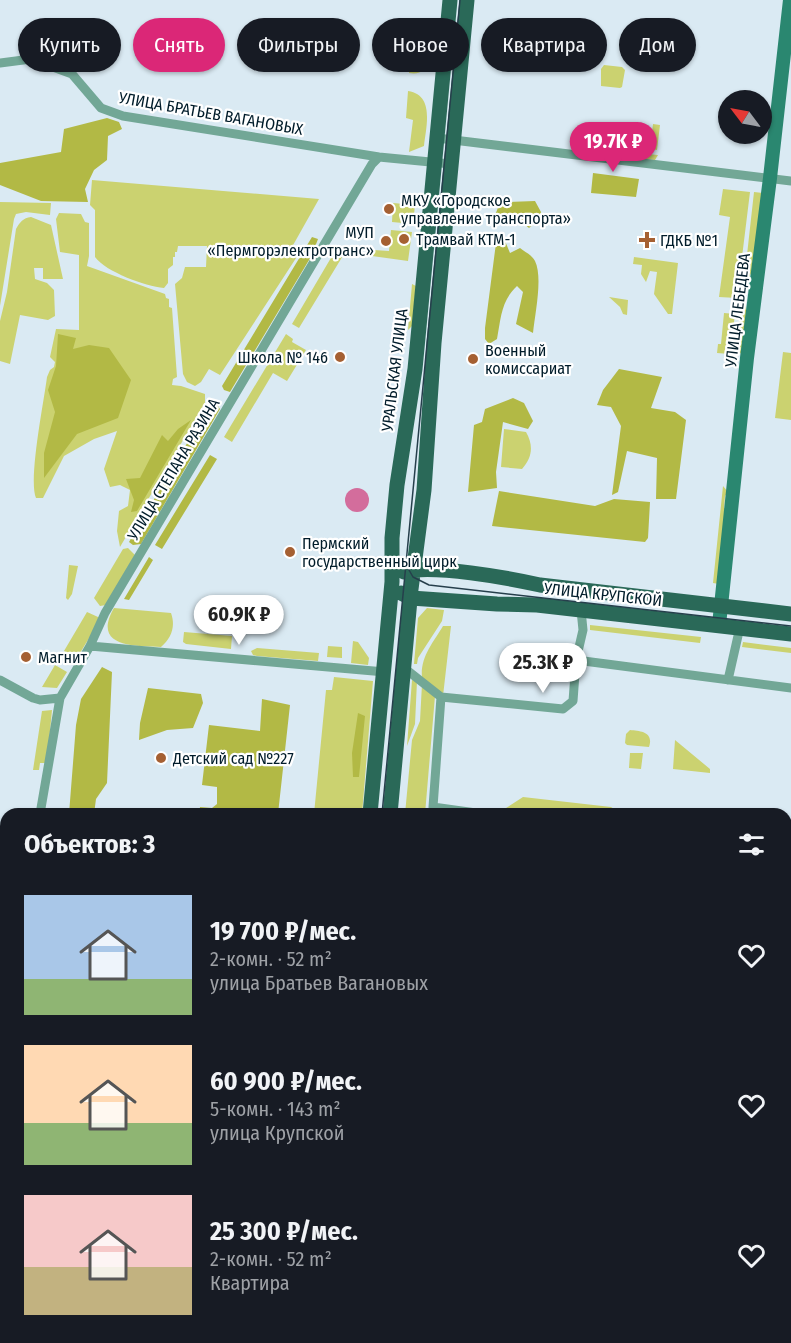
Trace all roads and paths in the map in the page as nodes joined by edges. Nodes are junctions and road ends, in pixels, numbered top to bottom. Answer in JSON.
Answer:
{"nodes":[{"id":1,"x":450,"y":0,"type":"edge"},
{"id":2,"x":467,"y":0,"type":"edge"},
{"id":3,"x":790,"y":0,"type":"edge"},
{"id":4,"x":0,"y":63,"type":"edge"},
{"id":5,"x":436,"y":138,"type":"junction"},
{"id":6,"x":454,"y":140,"type":"junction"},
{"id":7,"x":379,"y":157,"type":"junction"},
{"id":8,"x":434,"y":162,"type":"junction"},
{"id":9,"x":451,"y":164,"type":"junction"},
{"id":10,"x":771,"y":178,"type":"junction"},
{"id":11,"x":791,"y":181,"type":"edge"},
{"id":12,"x":413,"y":570,"type":"junction"},
{"id":13,"x":392,"y":582,"type":"junction"},
{"id":14,"x":411,"y":598,"type":"junction"},
{"id":15,"x":721,"y":606,"type":"junction"},
{"id":16,"x":581,"y":610,"type":"junction"},
{"id":17,"x":791,"y":614,"type":"edge"},
{"id":18,"x":719,"y":625,"type":"junction"},
{"id":19,"x":740,"y":627,"type":"junction"},
{"id":20,"x":791,"y":634,"type":"edge"},
{"id":21,"x":90,"y":646,"type":"junction"},
{"id":22,"x":576,"y":660,"type":"junction"},
{"id":23,"x":403,"y":667,"type":"junction"},
{"id":24,"x":384,"y":672,"type":"junction"},
{"id":25,"x":0,"y":680,"type":"edge"},
{"id":26,"x":728,"y":680,"type":"junction"},
{"id":27,"x":791,"y":688,"type":"edge"},
{"id":28,"x":441,"y":696,"type":"junction"},
{"id":29,"x":60,"y":698,"type":"junction"},
{"id":30,"x":41,"y":808,"type":"edge"},
{"id":31,"x":371,"y":808,"type":"edge"},
{"id":32,"x":391,"y":808,"type":"edge"},
{"id":33,"x":439,"y":808,"type":"edge"}],
"edges":[{"from":1,"to":5,"type":"main road","name":"УРАЛЬСКАЯ УЛИЦА"},
{"from":2,"to":6,"type":"main road"},
{"from":3,"to":10,"type":"street","name":"УЛИЦА ЛЕБЕДЕВА"},
{"from":4,"to":7,"type":"street","name":"УЛИЦА БРАТЬЕВ ВАГАНОВЫХ"},
{"from":5,"to":6,"type":"street"},
{"from":5,"to":8,"type":"main road","name":"УРАЛЬСКАЯ УЛИЦА"},
{"from":6,"to":9,"type":"main road"},
{"from":6,"to":10,"type":"street"},
{"from":7,"to":8,"type":"street","name":"УЛИЦА БРАТЬЕВ ВАГАНОВЫХ"},
{"from":7,"to":21,"type":"street","name":"УЛИЦА СТЕПАНА РАЗИНА"},
{"from":8,"to":9,"type":"street"},
{"from":8,"to":13,"type":"main road","name":"УРАЛЬСКАЯ УЛИЦА"},
{"from":9,"to":12,"type":"main road"},
{"from":10,"to":11,"type":"street"},
{"from":10,"to":15,"type":"street","name":"УЛИЦА ЛЕБЕДЕВА"},
{"from":12,"to":13,"type":"main road"},
{"from":12,"to":14,"type":"main road"},
{"from":12,"to":15,"type":"main road","name":"УЛИЦА КРУПСКОЙ"},
{"from":13,"to":14,"type":"main road"},
{"from":13,"to":24,"type":"main road","name":"УРАЛЬСКАЯ УЛИЦА"},
{"from":14,"to":16,"type":"main road","name":"УЛИЦА КРУПСКОЙ"},
{"from":14,"to":23,"type":"main road"},
{"from":15,"to":17,"type":"main road","name":"УЛИЦА КРУПСКОЙ"},
{"from":15,"to":18,"type":"street","name":"УЛИЦА ЛЕБЕДЕВА"},
{"from":16,"to":18,"type":"main road","name":"УЛИЦА КРУПСКОЙ"},
{"from":16,"to":22,"type":"street"},
{"from":18,"to":19,"type":"main road","name":"УЛИЦА КРУПСКОЙ"},
{"from":19,"to":20,"type":"main road","name":"УЛИЦА КРУПСКОЙ"},
{"from":19,"to":26,"type":"street"},
{"from":21,"to":24,"type":"street"},
{"from":21,"to":29,"type":"street","name":"УЛИЦА СТЕПАНА РАЗИНА"},
{"from":22,"to":26,"type":"street"},
{"from":22,"to":28,"type":"street"},
{"from":23,"to":28,"type":"street"},
{"from":23,"to":32,"type":"main road"},
{"from":24,"to":31,"type":"main road","name":"УРАЛЬСКАЯ УЛИЦА"},
{"from":25,"to":29,"type":"street"},
{"from":26,"to":27,"type":"street"},
{"from":28,"to":33,"type":"street"},
{"from":29,"to":30,"type":"street","name":"УЛИЦА СТЕПАНА РАЗИНА"}]}
